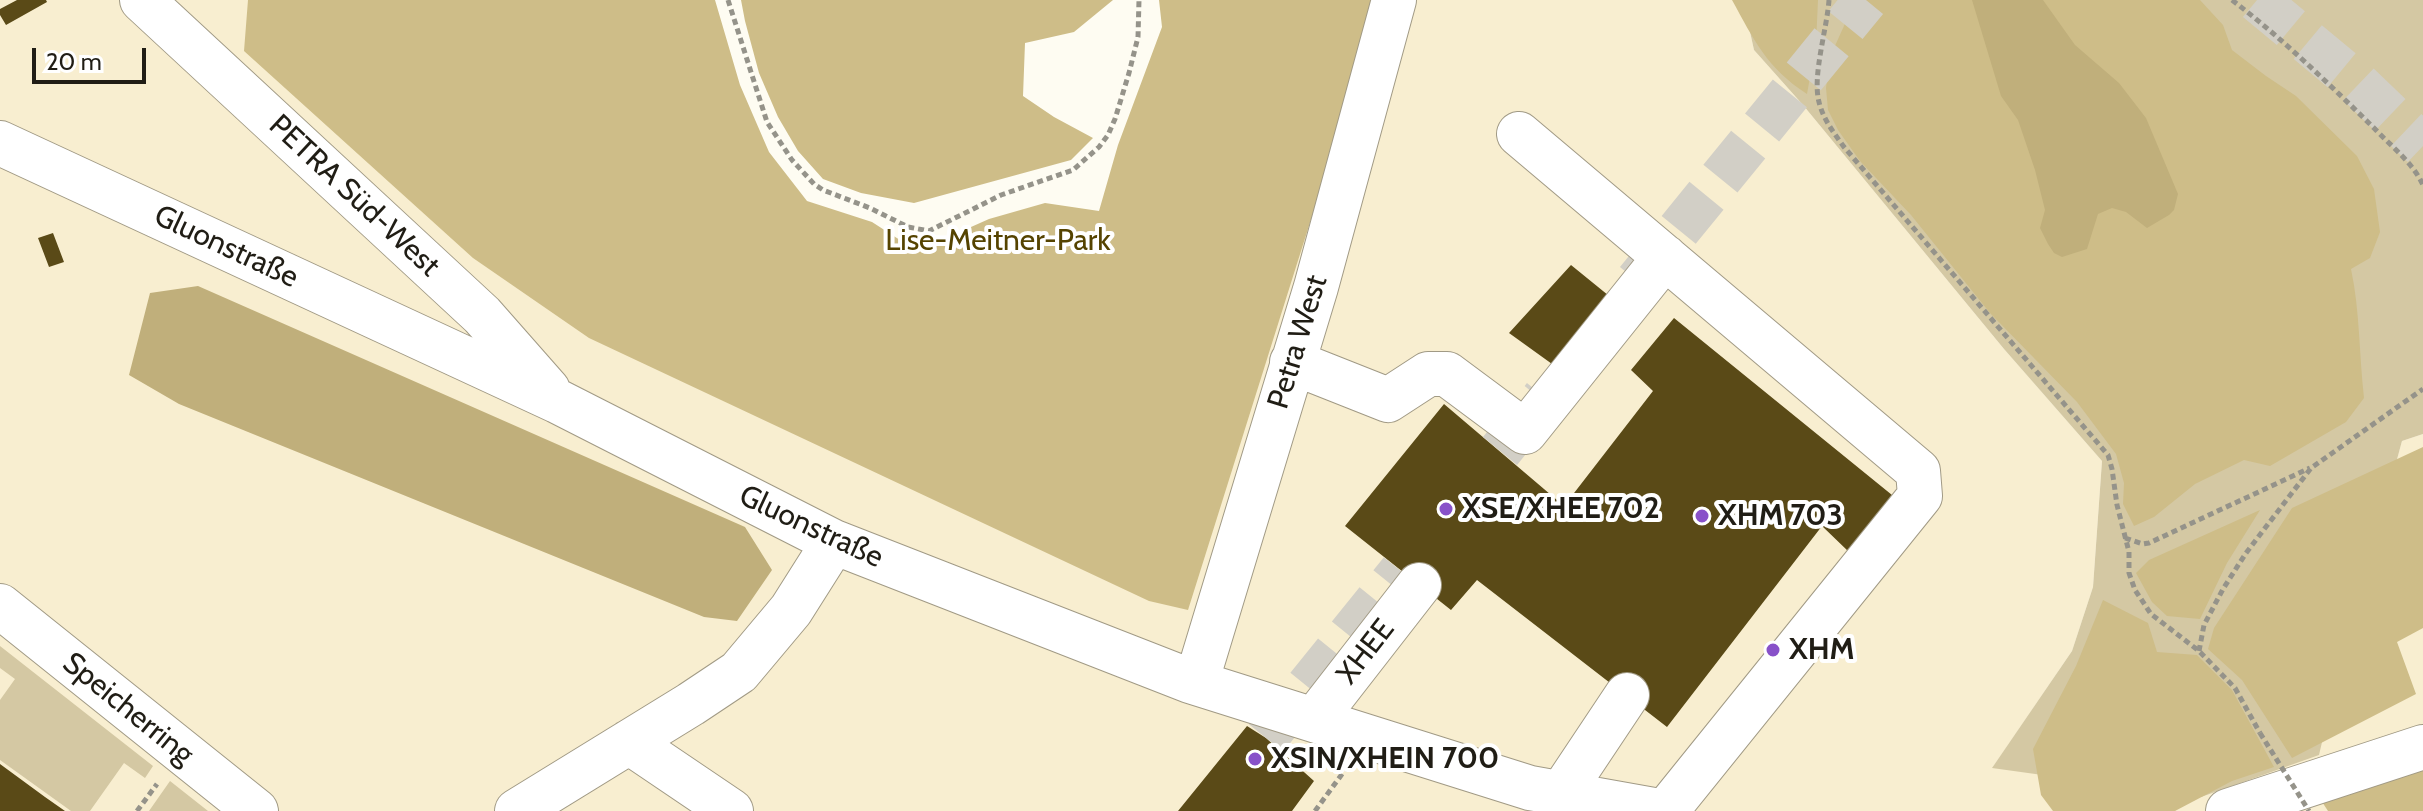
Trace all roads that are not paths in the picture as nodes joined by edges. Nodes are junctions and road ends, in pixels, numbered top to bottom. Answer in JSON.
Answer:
{"nodes":[{"id":1,"x":142,"y":0,"type":"edge"},
{"id":2,"x":1394,"y":0,"type":"edge"},
{"id":3,"x":1519,"y":134,"type":"dead end"},
{"id":4,"x":0,"y":143,"type":"edge"},
{"id":5,"x":1665,"y":257,"type":"junction"},
{"id":6,"x":1292,"y":362,"type":"junction"},
{"id":7,"x":557,"y":401,"type":"junction"},
{"id":8,"x":834,"y":542,"type":"junction"},
{"id":9,"x":1419,"y":585,"type":"dead end"},
{"id":10,"x":0,"y":606,"type":"edge"},
{"id":11,"x":1196,"y":683,"type":"junction"},
{"id":12,"x":1627,"y":695,"type":"dead end"},
{"id":13,"x":1314,"y":720,"type":"junction"},
{"id":14,"x":629,"y":742,"type":"junction"},
{"id":15,"x":2423,"y":747,"type":"edge"},
{"id":16,"x":1561,"y":794,"type":"junction"},
{"id":17,"x":256,"y":811,"type":"edge"},
{"id":18,"x":517,"y":811,"type":"edge"},
{"id":19,"x":731,"y":811,"type":"edge"},
{"id":20,"x":1659,"y":811,"type":"edge"},
{"id":21,"x":1666,"y":811,"type":"edge"},
{"id":22,"x":2228,"y":811,"type":"edge"}],
"edges":[{"from":1,"to":7,"type":"lane","name":"PETRA Süd-West"},
{"from":2,"to":6,"type":"lane","name":"Petra West"},
{"from":3,"to":5,"type":"lane"},
{"from":4,"to":7,"type":"lane","name":"Gluonstraße"},
{"from":5,"to":6,"type":"lane"},
{"from":5,"to":21,"type":"lane"},
{"from":6,"to":11,"type":"lane","name":"Petra West"},
{"from":7,"to":8,"type":"lane","name":"Gluonstraße"},
{"from":8,"to":11,"type":"lane","name":"Gluonstraße"},
{"from":8,"to":14,"type":"lane"},
{"from":9,"to":13,"type":"lane","name":"XHEE"},
{"from":10,"to":17,"type":"lane","name":"Speicherring"},
{"from":11,"to":13,"type":"lane","name":"Gluonstraße"},
{"from":12,"to":16,"type":"lane"},
{"from":13,"to":16,"type":"lane","name":"Gluonstraße"},
{"from":14,"to":18,"type":"lane"},
{"from":14,"to":19,"type":"lane"},
{"from":15,"to":22,"type":"lane"},
{"from":16,"to":20,"type":"lane","name":"Gluonstraße"}]}
